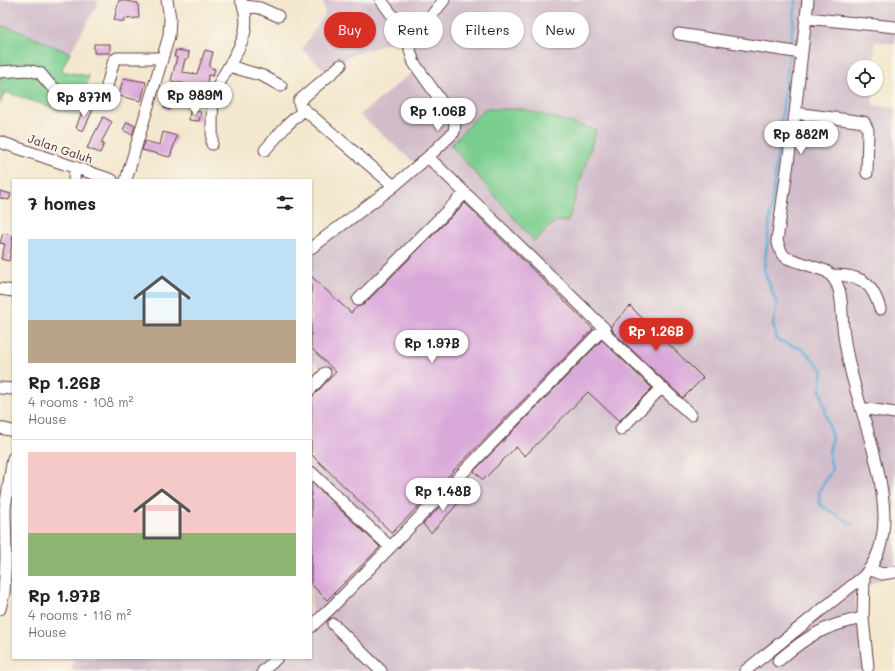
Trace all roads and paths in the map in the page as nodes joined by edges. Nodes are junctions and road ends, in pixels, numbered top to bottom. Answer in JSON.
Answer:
{"nodes":[{"id":1,"x":167,"y":0,"type":"edge"},
{"id":2,"x":381,"y":0,"type":"edge"},
{"id":3,"x":444,"y":0,"type":"edge"},
{"id":4,"x":808,"y":0,"type":"edge"},
{"id":5,"x":243,"y":3,"type":"edge"},
{"id":6,"x":390,"y":12,"type":"edge"},
{"id":7,"x":434,"y":12,"type":"edge"},
{"id":8,"x":278,"y":16,"type":"dead end"},
{"id":9,"x":806,"y":18,"type":"junction"},
{"id":10,"x":895,"y":27,"type":"edge"},
{"id":11,"x":679,"y":34,"type":"dead end"},
{"id":12,"x":410,"y":48,"type":"edge"},
{"id":13,"x":798,"y":53,"type":"junction"},
{"id":14,"x":162,"y":58,"type":"junction"},
{"id":15,"x":341,"y":65,"type":"dead end"},
{"id":16,"x":229,"y":66,"type":"junction"},
{"id":17,"x":0,"y":72,"type":"edge"},
{"id":18,"x":107,"y":86,"type":"dead end"},
{"id":19,"x":281,"y":86,"type":"dead end"},
{"id":20,"x":74,"y":96,"type":"dead end"},
{"id":21,"x":304,"y":110,"type":"junction"},
{"id":22,"x":795,"y":114,"type":"junction"},
{"id":23,"x":0,"y":142,"type":"edge"},
{"id":24,"x":212,"y":144,"type":"dead end"},
{"id":25,"x":265,"y":150,"type":"dead end"},
{"id":26,"x":428,"y":157,"type":"junction"},
{"id":27,"x":74,"y":167,"type":"junction"},
{"id":28,"x":868,"y":173,"type":"dead end"},
{"id":29,"x":74,"y":179,"type":"edge"},
{"id":30,"x":109,"y":179,"type":"edge"},
{"id":31,"x":126,"y":179,"type":"edge"},
{"id":32,"x":394,"y":186,"type":"junction"},
{"id":33,"x":465,"y":193,"type":"junction"},
{"id":34,"x":312,"y":247,"type":"edge"},
{"id":35,"x":832,"y":275,"type":"junction"},
{"id":36,"x":0,"y":289,"type":"edge"},
{"id":37,"x":12,"y":291,"type":"edge"},
{"id":38,"x":358,"y":300,"type":"dead end"},
{"id":39,"x":880,"y":309,"type":"dead end"},
{"id":40,"x":604,"y":328,"type":"junction"},
{"id":41,"x":325,"y":373,"type":"dead end"},
{"id":42,"x":0,"y":388,"type":"edge"},
{"id":43,"x":312,"y":388,"type":"edge"},
{"id":44,"x":660,"y":388,"type":"junction"},
{"id":45,"x":12,"y":389,"type":"edge"},
{"id":46,"x":861,"y":408,"type":"junction"},
{"id":47,"x":895,"y":413,"type":"edge"},
{"id":48,"x":691,"y":415,"type":"dead end"},
{"id":49,"x":0,"y":428,"type":"edge"},
{"id":50,"x":621,"y":429,"type":"dead end"},
{"id":51,"x":12,"y":430,"type":"edge"},
{"id":52,"x":312,"y":473,"type":"edge"},
{"id":53,"x":11,"y":474,"type":"edge"},
{"id":54,"x":9,"y":508,"type":"edge"},
{"id":55,"x":3,"y":524,"type":"edge"},
{"id":56,"x":390,"y":547,"type":"junction"},
{"id":57,"x":10,"y":559,"type":"edge"},
{"id":58,"x":895,"y":572,"type":"edge"},
{"id":59,"x":866,"y":573,"type":"junction"},
{"id":60,"x":0,"y":609,"type":"edge"},
{"id":61,"x":863,"y":618,"type":"junction"},
{"id":62,"x":333,"y":624,"type":"dead end"},
{"id":63,"x":312,"y":626,"type":"edge"},
{"id":64,"x":276,"y":659,"type":"edge"},
{"id":65,"x":778,"y":661,"type":"dead end"},
{"id":66,"x":868,"y":667,"type":"dead end"},
{"id":67,"x":262,"y":671,"type":"edge"},
{"id":68,"x":381,"y":671,"type":"edge"},
{"id":69,"x":745,"y":671,"type":"edge"}],
"edges":[{"from":1,"to":14,"type":"street"},
{"from":2,"to":6,"type":"street"},
{"from":3,"to":7,"type":"street"},
{"from":4,"to":9,"type":"street"},
{"from":5,"to":8,"type":"street"},
{"from":5,"to":16,"type":"street"},
{"from":9,"to":10,"type":"street"},
{"from":9,"to":13,"type":"street"},
{"from":11,"to":13,"type":"street"},
{"from":12,"to":26,"type":"street"},
{"from":13,"to":22,"type":"street"},
{"from":14,"to":18,"type":"street"},
{"from":14,"to":31,"type":"street"},
{"from":15,"to":21,"type":"street"},
{"from":16,"to":19,"type":"street"},
{"from":16,"to":24,"type":"street"},
{"from":17,"to":20,"type":"street"},
{"from":21,"to":25,"type":"street"},
{"from":21,"to":32,"type":"street"},
{"from":22,"to":28,"type":"street"},
{"from":22,"to":35,"type":"street"},
{"from":23,"to":27,"type":"street","name":"Jalan Galuh"},
{"from":26,"to":32,"type":"street"},
{"from":26,"to":33,"type":"street"},
{"from":27,"to":29,"type":"street"},
{"from":27,"to":30,"type":"street","name":"Jalan Galuh"},
{"from":32,"to":34,"type":"street"},
{"from":33,"to":38,"type":"street"},
{"from":33,"to":40,"type":"street"},
{"from":35,"to":39,"type":"street"},
{"from":35,"to":46,"type":"street"},
{"from":36,"to":37,"type":"street"},
{"from":40,"to":44,"type":"street"},
{"from":40,"to":56,"type":"street"},
{"from":41,"to":43,"type":"street"},
{"from":42,"to":45,"type":"street"},
{"from":44,"to":48,"type":"street"},
{"from":44,"to":50,"type":"street"},
{"from":46,"to":47,"type":"street"},
{"from":46,"to":59,"type":"street"},
{"from":49,"to":51,"type":"street"},
{"from":52,"to":56,"type":"street"},
{"from":53,"to":54,"type":"street"},
{"from":54,"to":55,"type":"street"},
{"from":55,"to":57,"type":"street"},
{"from":56,"to":63,"type":"street"},
{"from":57,"to":60,"type":"street"},
{"from":58,"to":59,"type":"street"},
{"from":59,"to":61,"type":"street"},
{"from":59,"to":69,"type":"street"},
{"from":61,"to":65,"type":"street"},
{"from":61,"to":66,"type":"street"},
{"from":62,"to":68,"type":"street"},
{"from":64,"to":67,"type":"street"}]}
